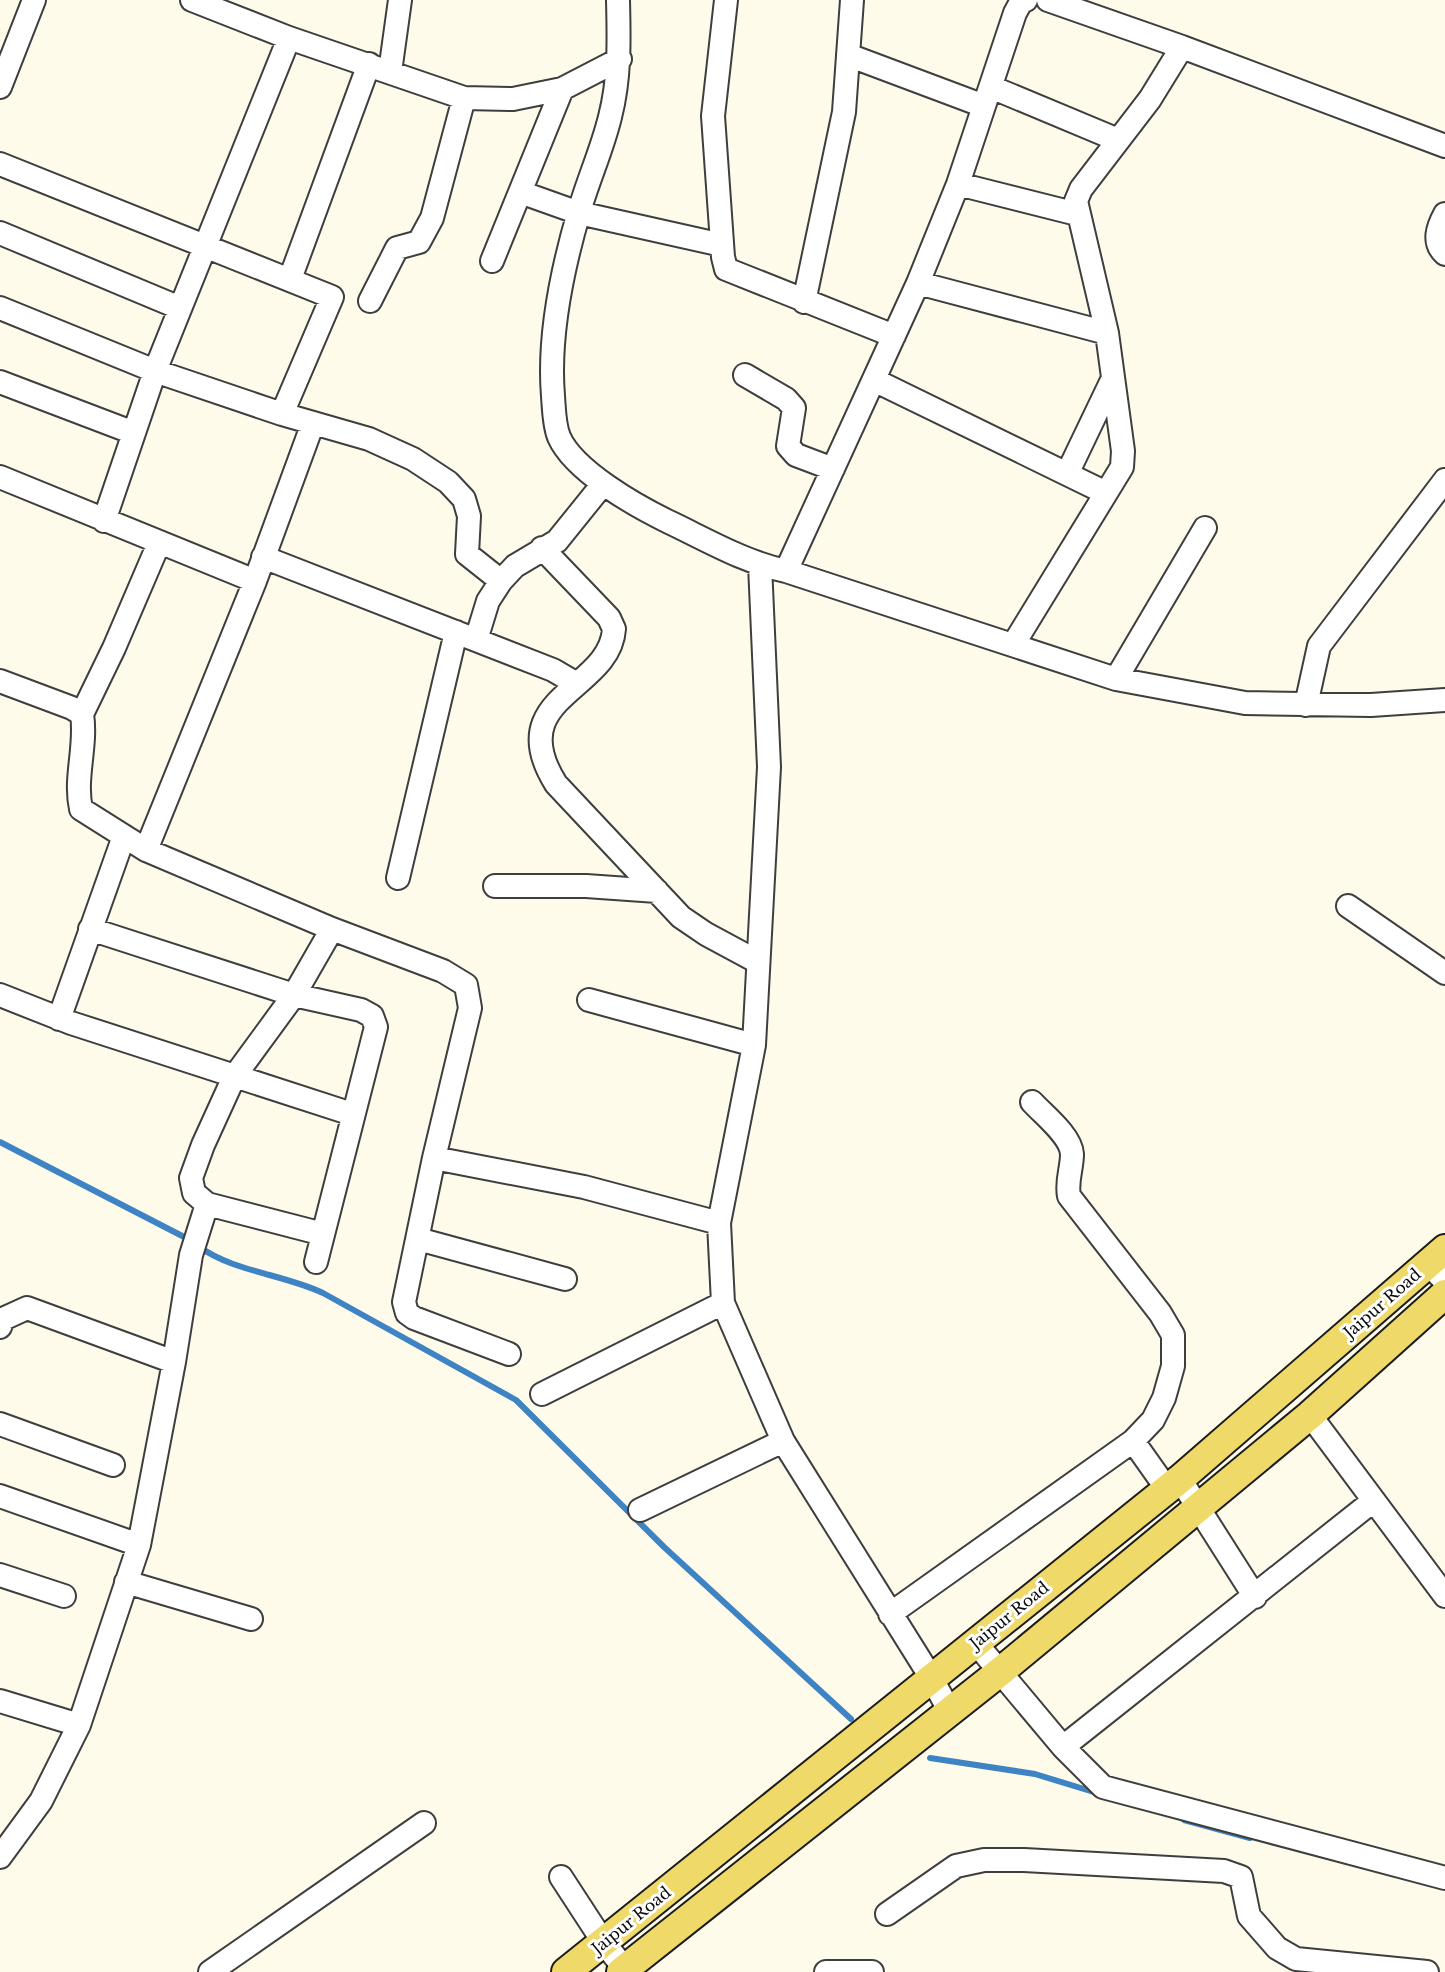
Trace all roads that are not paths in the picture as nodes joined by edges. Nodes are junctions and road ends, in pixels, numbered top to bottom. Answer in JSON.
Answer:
{"nodes":[{"id":1,"x":34,"y":0,"type":"edge"},
{"id":2,"x":192,"y":0,"type":"edge"},
{"id":3,"x":400,"y":0,"type":"edge"},
{"id":4,"x":618,"y":0,"type":"edge"},
{"id":5,"x":726,"y":0,"type":"edge"},
{"id":6,"x":852,"y":0,"type":"edge"},
{"id":7,"x":1026,"y":0,"type":"edge"},
{"id":8,"x":1048,"y":0,"type":"edge"},
{"id":9,"x":289,"y":39,"type":"junction"},
{"id":10,"x":1182,"y":46,"type":"junction"},
{"id":11,"x":848,"y":55,"type":"junction"},
{"id":12,"x":620,"y":58,"type":"junction"},
{"id":13,"x":379,"y":68,"type":"junction"},
{"id":14,"x":0,"y":87,"type":"edge"},
{"id":15,"x":562,"y":89,"type":"junction"},
{"id":16,"x":987,"y":96,"type":"junction"},
{"id":17,"x":464,"y":98,"type":"junction"},
{"id":18,"x":1118,"y":140,"type":"junction"},
{"id":19,"x":1445,"y":146,"type":"edge"},
{"id":20,"x":0,"y":164,"type":"edge"},
{"id":21,"x":958,"y":184,"type":"junction"},
{"id":22,"x":520,"y":192,"type":"junction"},
{"id":23,"x":579,"y":213,"type":"junction"},
{"id":24,"x":1077,"y":214,"type":"junction"},
{"id":25,"x":1445,"y":214,"type":"edge"},
{"id":26,"x":0,"y":234,"type":"edge"},
{"id":27,"x":722,"y":245,"type":"junction"},
{"id":28,"x":204,"y":247,"type":"junction"},
{"id":29,"x":1445,"y":254,"type":"edge"},
{"id":30,"x":492,"y":261,"type":"dead end"},
{"id":31,"x":290,"y":279,"type":"junction"},
{"id":32,"x":918,"y":283,"type":"junction"},
{"id":33,"x":370,"y":301,"type":"dead end"},
{"id":34,"x":804,"y":302,"type":"junction"},
{"id":35,"x":0,"y":308,"type":"edge"},
{"id":36,"x":180,"y":308,"type":"junction"},
{"id":37,"x":1107,"y":333,"type":"junction"},
{"id":38,"x":894,"y":336,"type":"junction"},
{"id":39,"x":155,"y":371,"type":"junction"},
{"id":40,"x":745,"y":375,"type":"dead end"},
{"id":41,"x":1113,"y":378,"type":"junction"},
{"id":42,"x":874,"y":380,"type":"junction"},
{"id":43,"x":0,"y":382,"type":"edge"},
{"id":44,"x":282,"y":414,"type":"junction"},
{"id":45,"x":313,"y":423,"type":"junction"},
{"id":46,"x":134,"y":433,"type":"junction"},
{"id":47,"x":833,"y":469,"type":"junction"},
{"id":48,"x":1067,"y":474,"type":"junction"},
{"id":49,"x":0,"y":477,"type":"edge"},
{"id":50,"x":1445,"y":480,"type":"edge"},
{"id":51,"x":603,"y":484,"type":"junction"},
{"id":52,"x":1106,"y":493,"type":"junction"},
{"id":53,"x":104,"y":521,"type":"junction"},
{"id":54,"x":1205,"y":528,"type":"dead end"},
{"id":55,"x":159,"y":543,"type":"junction"},
{"id":56,"x":542,"y":548,"type":"junction"},
{"id":57,"x":264,"y":557,"type":"junction"},
{"id":58,"x":760,"y":565,"type":"junction"},
{"id":59,"x":786,"y":571,"type":"junction"},
{"id":60,"x":255,"y":581,"type":"junction"},
{"id":61,"x":501,"y":581,"type":"junction"},
{"id":62,"x":466,"y":636,"type":"junction"},
{"id":63,"x":1013,"y":645,"type":"junction"},
{"id":64,"x":1116,"y":680,"type":"junction"},
{"id":65,"x":0,"y":681,"type":"edge"},
{"id":66,"x":577,"y":684,"type":"junction"},
{"id":67,"x":1445,"y":700,"type":"edge"},
{"id":68,"x":1306,"y":705,"type":"junction"},
{"id":69,"x":82,"y":714,"type":"junction"},
{"id":70,"x":124,"y":836,"type":"junction"},
{"id":71,"x":146,"y":850,"type":"junction"},
{"id":72,"x":398,"y":878,"type":"dead end"},
{"id":73,"x":495,"y":886,"type":"dead end"},
{"id":74,"x":657,"y":891,"type":"junction"},
{"id":75,"x":1348,"y":906,"type":"dead end"},
{"id":76,"x":90,"y":929,"type":"junction"},
{"id":77,"x":332,"y":929,"type":"junction"},
{"id":78,"x":758,"y":962,"type":"junction"},
{"id":79,"x":1445,"y":973,"type":"edge"},
{"id":80,"x":0,"y":995,"type":"edge"},
{"id":81,"x":294,"y":995,"type":"junction"},
{"id":82,"x":589,"y":1000,"type":"dead end"},
{"id":83,"x":59,"y":1018,"type":"junction"},
{"id":84,"x":739,"y":1040,"type":"junction"},
{"id":85,"x":234,"y":1077,"type":"junction"},
{"id":86,"x":1032,"y":1102,"type":"dead end"},
{"id":87,"x":352,"y":1114,"type":"junction"},
{"id":88,"x":434,"y":1158,"type":"junction"},
{"id":89,"x":207,"y":1204,"type":"junction"},
{"id":90,"x":720,"y":1223,"type":"junction"},
{"id":91,"x":323,"y":1234,"type":"junction"},
{"id":92,"x":417,"y":1239,"type":"junction"},
{"id":93,"x":316,"y":1262,"type":"dead end"},
{"id":94,"x":1439,"y":1264,"type":"edge"},
{"id":95,"x":565,"y":1279,"type":"dead end"},
{"id":96,"x":1445,"y":1294,"type":"edge"},
{"id":97,"x":723,"y":1303,"type":"junction"},
{"id":98,"x":4,"y":1319,"type":"edge"},
{"id":99,"x":509,"y":1354,"type":"dead end"},
{"id":100,"x":174,"y":1362,"type":"junction"},
{"id":101,"x":542,"y":1394,"type":"dead end"},
{"id":102,"x":1310,"y":1415,"type":"junction"},
{"id":103,"x":0,"y":1424,"type":"edge"},
{"id":104,"x":1133,"y":1441,"type":"junction"},
{"id":105,"x":783,"y":1442,"type":"junction"},
{"id":106,"x":113,"y":1465,"type":"dead end"},
{"id":107,"x":1173,"y":1484,"type":"junction"},
{"id":108,"x":0,"y":1496,"type":"edge"},
{"id":109,"x":1374,"y":1501,"type":"junction"},
{"id":110,"x":1198,"y":1508,"type":"junction"},
{"id":111,"x":640,"y":1510,"type":"dead end"},
{"id":112,"x":139,"y":1545,"type":"junction"},
{"id":113,"x":0,"y":1575,"type":"edge"},
{"id":114,"x":126,"y":1582,"type":"junction"},
{"id":115,"x":64,"y":1596,"type":"dead end"},
{"id":116,"x":1445,"y":1596,"type":"edge"},
{"id":117,"x":1255,"y":1597,"type":"junction"},
{"id":118,"x":890,"y":1614,"type":"junction"},
{"id":119,"x":251,"y":1619,"type":"dead end"},
{"id":120,"x":975,"y":1642,"type":"junction"},
{"id":121,"x":1001,"y":1671,"type":"junction"},
{"id":122,"x":932,"y":1679,"type":"junction"},
{"id":123,"x":0,"y":1701,"type":"edge"},
{"id":124,"x":949,"y":1710,"type":"junction"},
{"id":125,"x":79,"y":1725,"type":"junction"},
{"id":126,"x":1063,"y":1747,"type":"junction"},
{"id":127,"x":424,"y":1823,"type":"dead end"},
{"id":128,"x":0,"y":1857,"type":"edge"},
{"id":129,"x":561,"y":1877,"type":"dead end"},
{"id":130,"x":1445,"y":1878,"type":"edge"},
{"id":131,"x":887,"y":1914,"type":"dead end"},
{"id":132,"x":604,"y":1943,"type":"junction"},
{"id":133,"x":623,"y":1970,"type":"edge"},
{"id":134,"x":210,"y":1972,"type":"edge"},
{"id":135,"x":566,"y":1972,"type":"edge"},
{"id":136,"x":826,"y":1972,"type":"edge"},
{"id":137,"x":872,"y":1972,"type":"edge"},
{"id":138,"x":1427,"y":1972,"type":"edge"}],
"edges":[{"from":1,"to":14,"type":"street"},
{"from":2,"to":9,"type":"street"},
{"from":3,"to":13,"type":"street"},
{"from":4,"to":12,"type":"street"},
{"from":5,"to":27,"type":"street"},
{"from":6,"to":11,"type":"street"},
{"from":7,"to":16,"type":"street"},
{"from":8,"to":10,"type":"street"},
{"from":9,"to":13,"type":"street"},
{"from":9,"to":28,"type":"street"},
{"from":10,"to":18,"type":"street"},
{"from":10,"to":19,"type":"street"},
{"from":11,"to":16,"type":"street"},
{"from":11,"to":34,"type":"street"},
{"from":12,"to":15,"type":"street"},
{"from":12,"to":23,"type":"street"},
{"from":13,"to":17,"type":"street"},
{"from":13,"to":31,"type":"street"},
{"from":15,"to":17,"type":"street"},
{"from":15,"to":22,"type":"street"},
{"from":16,"to":18,"type":"street"},
{"from":16,"to":21,"type":"street"},
{"from":17,"to":33,"type":"street"},
{"from":18,"to":24,"type":"street"},
{"from":20,"to":28,"type":"street"},
{"from":21,"to":24,"type":"street"},
{"from":21,"to":32,"type":"street"},
{"from":22,"to":23,"type":"street"},
{"from":22,"to":30,"type":"street"},
{"from":23,"to":27,"type":"street"},
{"from":23,"to":51,"type":"street"},
{"from":24,"to":37,"type":"street"},
{"from":25,"to":29,"type":"street"},
{"from":26,"to":36,"type":"street"},
{"from":27,"to":34,"type":"street"},
{"from":28,"to":31,"type":"street"},
{"from":28,"to":36,"type":"street"},
{"from":31,"to":44,"type":"street"},
{"from":32,"to":37,"type":"street"},
{"from":32,"to":38,"type":"street"},
{"from":34,"to":38,"type":"street"},
{"from":35,"to":39,"type":"street"},
{"from":36,"to":39,"type":"street"},
{"from":37,"to":41,"type":"street"},
{"from":38,"to":42,"type":"street"},
{"from":39,"to":44,"type":"street"},
{"from":39,"to":46,"type":"street"},
{"from":40,"to":47,"type":"street"},
{"from":41,"to":48,"type":"street"},
{"from":41,"to":52,"type":"street"},
{"from":42,"to":47,"type":"street"},
{"from":42,"to":48,"type":"street"},
{"from":43,"to":46,"type":"street"},
{"from":44,"to":45,"type":"street"},
{"from":45,"to":57,"type":"street"},
{"from":45,"to":61,"type":"street"},
{"from":46,"to":53,"type":"street"},
{"from":47,"to":59,"type":"street"},
{"from":48,"to":52,"type":"street"},
{"from":49,"to":53,"type":"street"},
{"from":50,"to":68,"type":"street"},
{"from":51,"to":56,"type":"street"},
{"from":51,"to":58,"type":"street"},
{"from":52,"to":63,"type":"street"},
{"from":53,"to":55,"type":"street"},
{"from":54,"to":64,"type":"street"},
{"from":55,"to":60,"type":"street"},
{"from":55,"to":69,"type":"street"},
{"from":56,"to":61,"type":"street"},
{"from":56,"to":66,"type":"street"},
{"from":57,"to":60,"type":"street"},
{"from":57,"to":62,"type":"street"},
{"from":58,"to":59,"type":"street"},
{"from":58,"to":78,"type":"street"},
{"from":59,"to":63,"type":"street"},
{"from":60,"to":71,"type":"street"},
{"from":61,"to":62,"type":"street"},
{"from":62,"to":66,"type":"street"},
{"from":62,"to":72,"type":"street"},
{"from":63,"to":64,"type":"street"},
{"from":64,"to":68,"type":"street"},
{"from":65,"to":69,"type":"street"},
{"from":66,"to":74,"type":"street"},
{"from":67,"to":68,"type":"street"},
{"from":69,"to":70,"type":"street"},
{"from":70,"to":71,"type":"street"},
{"from":70,"to":76,"type":"street"},
{"from":71,"to":77,"type":"street"},
{"from":73,"to":74,"type":"street"},
{"from":74,"to":78,"type":"street"},
{"from":75,"to":79,"type":"street"},
{"from":76,"to":81,"type":"street"},
{"from":76,"to":83,"type":"street"},
{"from":77,"to":81,"type":"street"},
{"from":77,"to":88,"type":"street"},
{"from":78,"to":84,"type":"street"},
{"from":80,"to":83,"type":"street"},
{"from":81,"to":85,"type":"street"},
{"from":81,"to":87,"type":"street"},
{"from":82,"to":84,"type":"street"},
{"from":83,"to":85,"type":"street"},
{"from":84,"to":90,"type":"street"},
{"from":85,"to":87,"type":"street"},
{"from":85,"to":89,"type":"street"},
{"from":86,"to":104,"type":"street"},
{"from":87,"to":91,"type":"street"},
{"from":88,"to":90,"type":"street"},
{"from":88,"to":92,"type":"street"},
{"from":89,"to":91,"type":"street"},
{"from":89,"to":100,"type":"street"},
{"from":90,"to":97,"type":"street"},
{"from":91,"to":93,"type":"street"},
{"from":92,"to":95,"type":"street"},
{"from":92,"to":99,"type":"street"},
{"from":94,"to":107,"type":"main road","name":"Jaipur Road"},
{"from":96,"to":102,"type":"main road","name":"Jaipur Road"},
{"from":97,"to":101,"type":"street"},
{"from":97,"to":105,"type":"street"},
{"from":98,"to":100,"type":"street"},
{"from":100,"to":112,"type":"street"},
{"from":102,"to":109,"type":"street"},
{"from":102,"to":110,"type":"main road","name":"Jaipur Road"},
{"from":103,"to":106,"type":"street"},
{"from":104,"to":107,"type":"street"},
{"from":104,"to":118,"type":"street"},
{"from":105,"to":111,"type":"street"},
{"from":105,"to":118,"type":"street"},
{"from":107,"to":110,"type":"street"},
{"from":107,"to":120,"type":"main road","name":"Jaipur Road"},
{"from":108,"to":112,"type":"street"},
{"from":109,"to":116,"type":"street"},
{"from":109,"to":117,"type":"street"},
{"from":110,"to":117,"type":"street"},
{"from":110,"to":121,"type":"main road","name":"Jaipur Road"},
{"from":112,"to":114,"type":"street"},
{"from":113,"to":115,"type":"street"},
{"from":114,"to":119,"type":"street"},
{"from":114,"to":125,"type":"street"},
{"from":117,"to":126,"type":"street"},
{"from":118,"to":122,"type":"street"},
{"from":120,"to":121,"type":"street"},
{"from":120,"to":122,"type":"main road","name":"Jaipur Road"},
{"from":121,"to":124,"type":"main road","name":"Jaipur Road"},
{"from":121,"to":126,"type":"street"},
{"from":122,"to":124,"type":"street"},
{"from":122,"to":132,"type":"main road","name":"Jaipur Road"},
{"from":123,"to":125,"type":"street"},
{"from":124,"to":133,"type":"main road","name":"Jaipur Road"},
{"from":125,"to":128,"type":"street"},
{"from":126,"to":130,"type":"street"},
{"from":127,"to":134,"type":"street"},
{"from":129,"to":132,"type":"street"},
{"from":131,"to":138,"type":"street"},
{"from":132,"to":133,"type":"street"},
{"from":132,"to":135,"type":"main road","name":"Jaipur Road"},
{"from":136,"to":137,"type":"street"}]}
